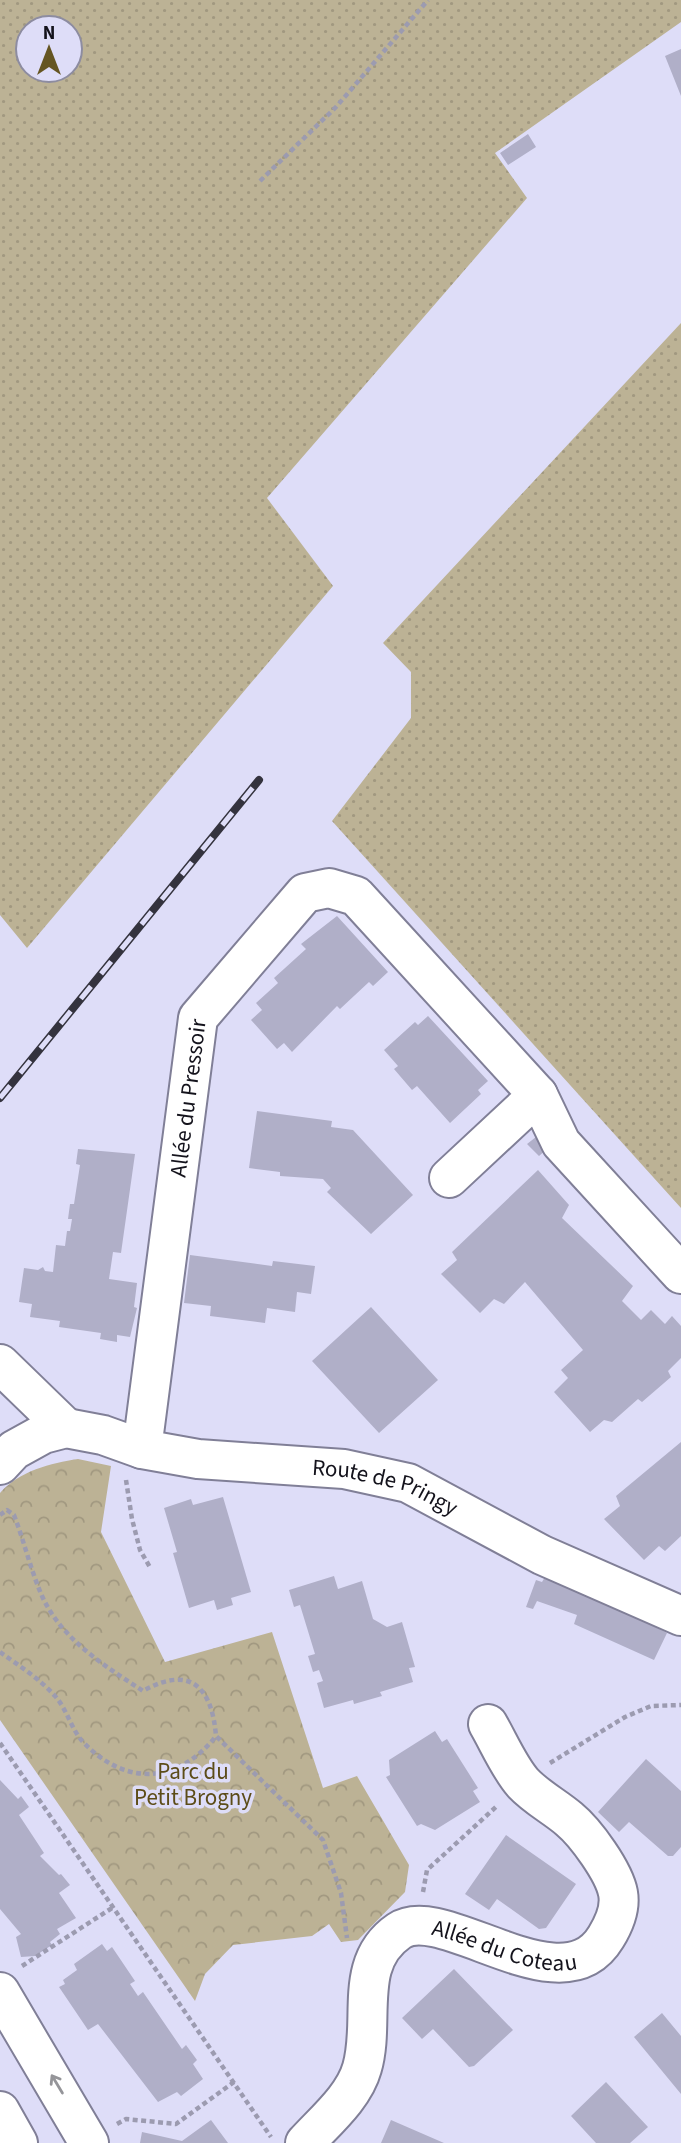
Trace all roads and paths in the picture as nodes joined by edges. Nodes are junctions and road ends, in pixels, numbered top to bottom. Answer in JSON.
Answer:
{"nodes":[{"id":1,"x":428,"y":0,"type":"edge"},
{"id":2,"x":260,"y":181,"type":"dead end"},
{"id":3,"x":538,"y":1095,"type":"junction"},
{"id":4,"x":449,"y":1178,"type":"dead end"},
{"id":5,"x":681,"y":1274,"type":"edge"},
{"id":6,"x":0,"y":1364,"type":"edge"},
{"id":7,"x":66,"y":1428,"type":"junction"},
{"id":8,"x":133,"y":1463,"type":"junction"},
{"id":9,"x":0,"y":1465,"type":"edge"},
{"id":10,"x":10,"y":1502,"type":"dead end"},
{"id":11,"x":7,"y":1510,"type":"junction"},
{"id":12,"x":0,"y":1515,"type":"edge"},
{"id":13,"x":151,"y":1569,"type":"dead end"},
{"id":14,"x":681,"y":1616,"type":"edge"},
{"id":15,"x":0,"y":1652,"type":"edge"},
{"id":16,"x":681,"y":1705,"type":"edge"},
{"id":17,"x":488,"y":1724,"type":"dead end"},
{"id":18,"x":216,"y":1736,"type":"junction"},
{"id":19,"x":0,"y":1742,"type":"edge"},
{"id":20,"x":563,"y":1754,"type":"dead end"},
{"id":21,"x":523,"y":1783,"type":"junction"},
{"id":22,"x":427,"y":1870,"type":"dead end"},
{"id":23,"x":112,"y":1908,"type":"junction"},
{"id":24,"x":368,"y":1979,"type":"junction"},
{"id":25,"x":5,"y":1993,"type":"edge"},
{"id":26,"x":234,"y":2082,"type":"junction"},
{"id":27,"x":0,"y":2111,"type":"edge"},
{"id":28,"x":90,"y":2141,"type":"edge"},
{"id":29,"x":290,"y":2142,"type":"edge"},
{"id":30,"x":18,"y":2143,"type":"edge"}],
"edges":[{"from":1,"to":2,"type":"path"},
{"from":3,"to":4,"type":"street"},
{"from":3,"to":5,"type":"street","name":"Allée du Pressoir"},
{"from":3,"to":8,"type":"street","name":"Allée du Pressoir"},
{"from":6,"to":7,"type":"street"},
{"from":7,"to":8,"type":"street","name":"Route de Pringy"},
{"from":7,"to":9,"type":"street"},
{"from":8,"to":13,"type":"path"},
{"from":8,"to":14,"type":"street","name":"Route de Pringy"},
{"from":10,"to":11,"type":"path"},
{"from":11,"to":12,"type":"path"},
{"from":11,"to":18,"type":"path"},
{"from":15,"to":18,"type":"path"},
{"from":16,"to":20,"type":"path"},
{"from":17,"to":21,"type":"street"},
{"from":18,"to":24,"type":"path"},
{"from":19,"to":23,"type":"path"},
{"from":21,"to":22,"type":"path"},
{"from":21,"to":24,"type":"street","name":"Allée du Coteau"},
{"from":23,"to":25,"type":"path"},
{"from":23,"to":26,"type":"path"},
{"from":24,"to":29,"type":"street","name":"Allée du Coteau"},
{"from":28,"to":25,"type":"street","one_way":true},
{"from":26,"to":28,"type":"path"},
{"from":26,"to":29,"type":"path"},
{"from":27,"to":30,"type":"street"}]}
